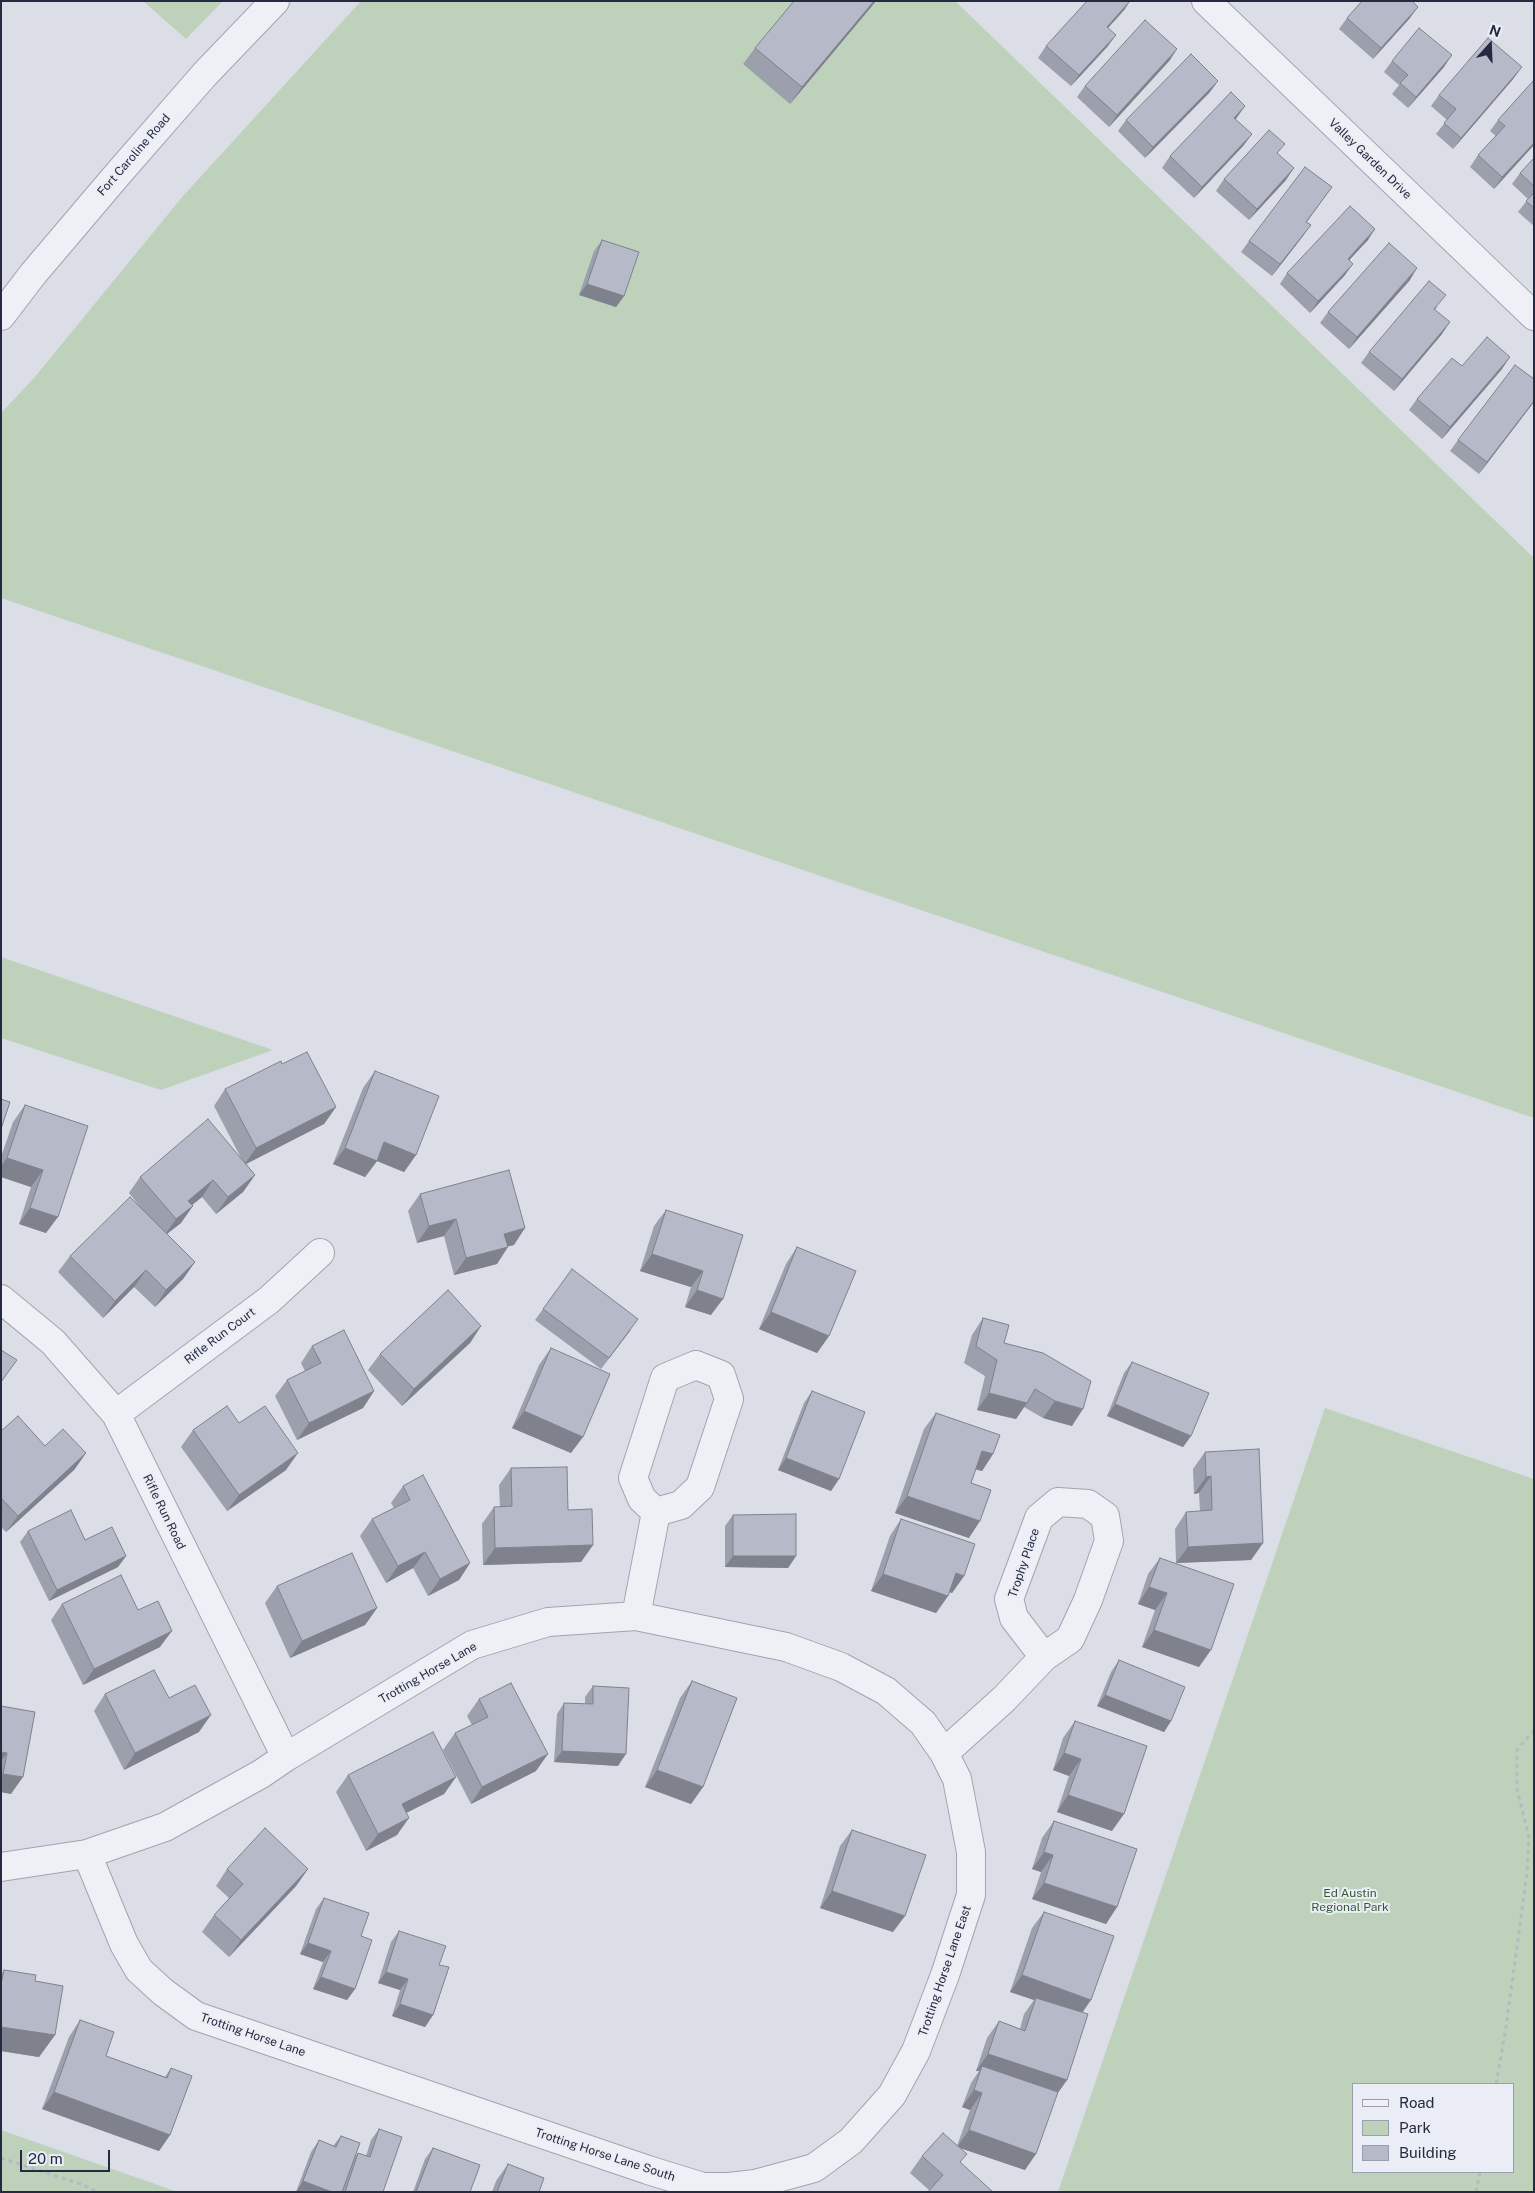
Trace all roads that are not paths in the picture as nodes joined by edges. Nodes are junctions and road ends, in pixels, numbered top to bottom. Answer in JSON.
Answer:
{"nodes":[{"id":1,"x":275,"y":1,"type":"edge"},
{"id":2,"x":1206,"y":1,"type":"edge"},
{"id":3,"x":1,"y":316,"type":"edge"},
{"id":4,"x":1534,"y":316,"type":"edge"},
{"id":5,"x":320,"y":1254,"type":"dead end"},
{"id":6,"x":1,"y":1299,"type":"edge"},
{"id":7,"x":116,"y":1414,"type":"junction"},
{"id":8,"x":656,"y":1512,"type":"junction"},
{"id":9,"x":636,"y":1616,"type":"junction"},
{"id":10,"x":1044,"y":1657,"type":"junction"},
{"id":11,"x":944,"y":1753,"type":"junction"},
{"id":12,"x":286,"y":1757,"type":"junction"},
{"id":13,"x":87,"y":1854,"type":"junction"},
{"id":14,"x":1,"y":1867,"type":"edge"},
{"id":15,"x":413,"y":2090,"type":"joint"},
{"id":16,"x":851,"y":2141,"type":"joint"}],
"edges":[{"from":1,"to":3,"type":"street","name":"Fort Caroline Road"},
{"from":2,"to":4,"type":"street","name":"Valley Garden Drive"},
{"from":5,"to":7,"type":"street","name":"Rifle Run Court"},
{"from":6,"to":7,"type":"street","name":"Rifle Run Road"},
{"from":7,"to":12,"type":"street","name":"Rifle Run Road"},
{"from":8,"to":8,"type":"street"},
{"from":8,"to":9,"type":"street"},
{"from":9,"to":11,"type":"street","name":"Trotting Horse Lane"},
{"from":9,"to":12,"type":"street","name":"Trotting Horse Lane"},
{"from":10,"to":10,"type":"street","name":"Trophy Place"},
{"from":10,"to":11,"type":"street","name":"Trophy Place"},
{"from":11,"to":16,"type":"street","name":"Trotting Horse Lane East"},
{"from":12,"to":13,"type":"street","name":"Trotting Horse Lane"},
{"from":13,"to":14,"type":"street","name":"Trotting Horse Lane"},
{"from":13,"to":15,"type":"street","name":"Trotting Horse Lane"},
{"from":15,"to":16,"type":"street","name":"Trotting Horse Lane South"}]}
